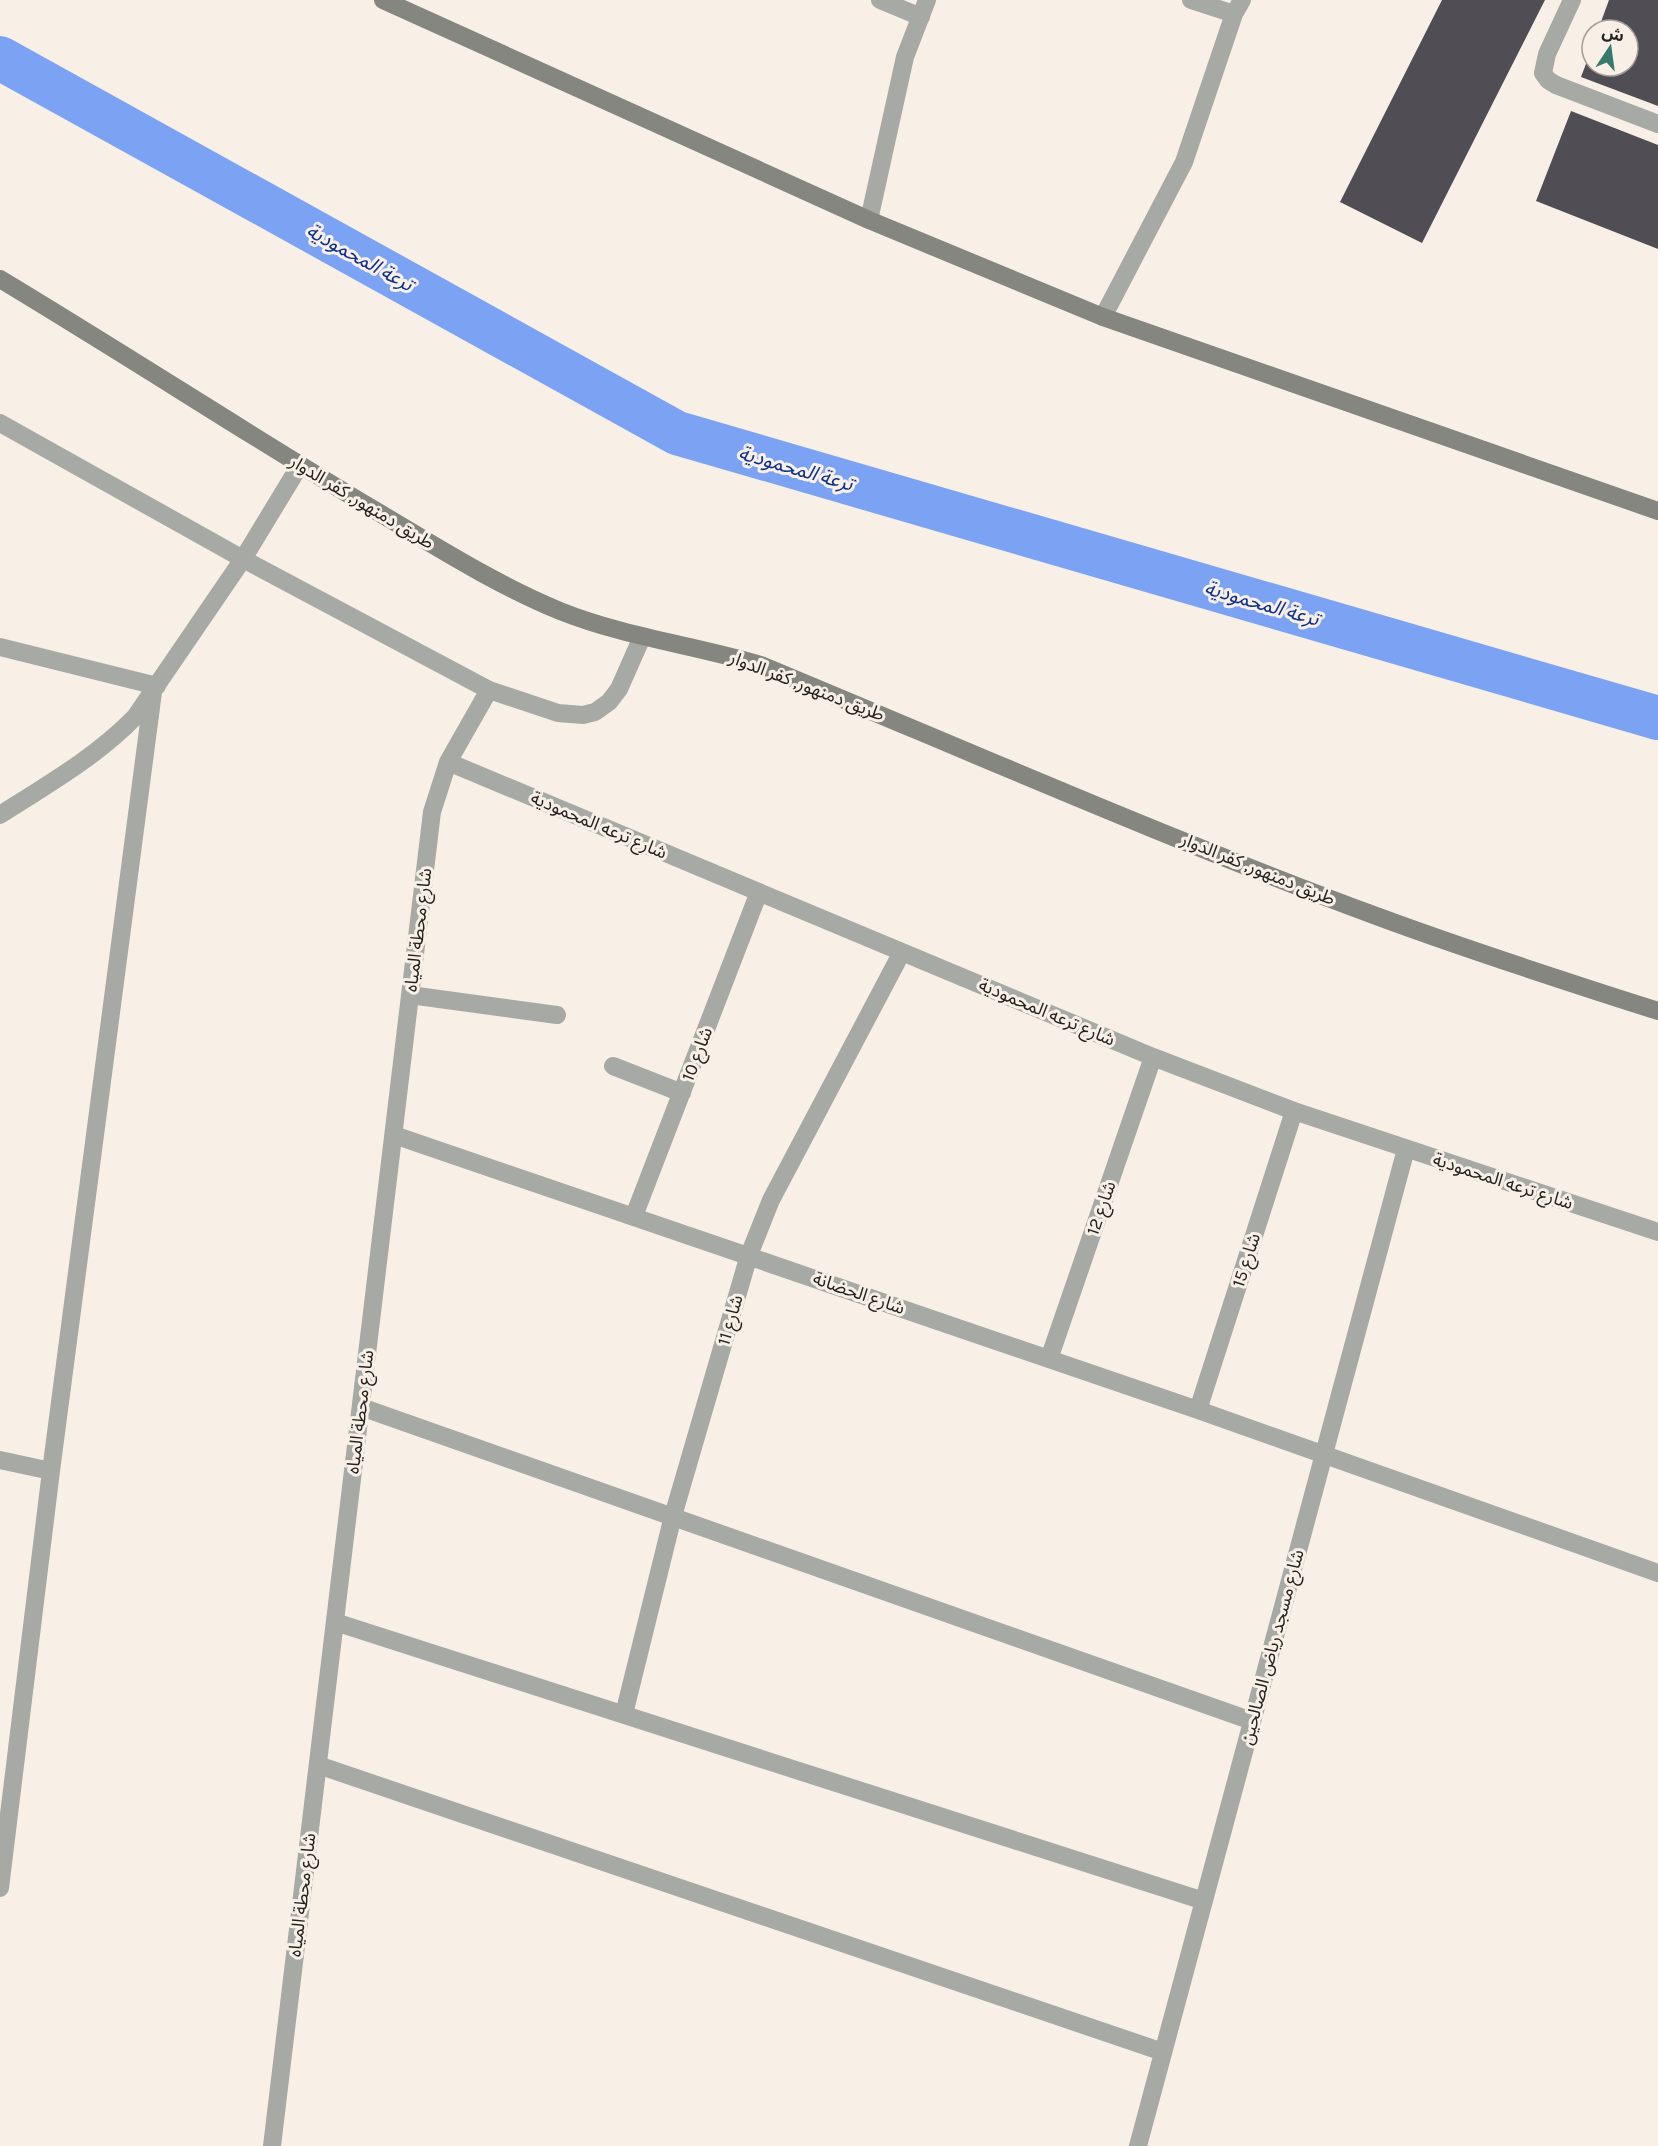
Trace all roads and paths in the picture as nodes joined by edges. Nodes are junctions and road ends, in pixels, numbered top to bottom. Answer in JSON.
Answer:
{"nodes":[{"id":1,"x":383,"y":0,"type":"edge"},
{"id":2,"x":880,"y":0,"type":"edge"},
{"id":3,"x":1191,"y":0,"type":"edge"},
{"id":4,"x":1572,"y":0,"type":"edge"},
{"id":5,"x":1238,"y":7,"type":"edge"},
{"id":6,"x":924,"y":8,"type":"edge"},
{"id":7,"x":1658,"y":124,"type":"edge"},
{"id":8,"x":869,"y":220,"type":"junction"},
{"id":9,"x":0,"y":279,"type":"edge"},
{"id":10,"x":1103,"y":317,"type":"junction"},
{"id":11,"x":0,"y":423,"type":"edge"},
{"id":12,"x":300,"y":465,"type":"junction"},
{"id":13,"x":1658,"y":511,"type":"edge"},
{"id":14,"x":243,"y":559,"type":"junction"},
{"id":15,"x":642,"y":637,"type":"junction"},
{"id":16,"x":0,"y":647,"type":"edge"},
{"id":17,"x":155,"y":689,"type":"junction"},
{"id":18,"x":489,"y":690,"type":"junction"},
{"id":19,"x":448,"y":762,"type":"junction"},
{"id":20,"x":0,"y":815,"type":"edge"},
{"id":21,"x":759,"y":892,"type":"junction"},
{"id":22,"x":902,"y":952,"type":"junction"},
{"id":23,"x":410,"y":995,"type":"junction"},
{"id":24,"x":1658,"y":1011,"type":"edge"},
{"id":25,"x":557,"y":1015,"type":"dead end"},
{"id":26,"x":1153,"y":1057,"type":"junction"},
{"id":27,"x":613,"y":1066,"type":"dead end"},
{"id":28,"x":682,"y":1093,"type":"junction"},
{"id":29,"x":1294,"y":1111,"type":"junction"},
{"id":30,"x":394,"y":1135,"type":"junction"},
{"id":31,"x":1406,"y":1149,"type":"junction"},
{"id":32,"x":634,"y":1216,"type":"junction"},
{"id":33,"x":1658,"y":1232,"type":"edge"},
{"id":34,"x":748,"y":1255,"type":"junction"},
{"id":35,"x":1049,"y":1359,"type":"junction"},
{"id":36,"x":361,"y":1407,"type":"junction"},
{"id":37,"x":1198,"y":1410,"type":"junction"},
{"id":38,"x":1324,"y":1454,"type":"junction"},
{"id":39,"x":0,"y":1460,"type":"edge"},
{"id":40,"x":51,"y":1472,"type":"junction"},
{"id":41,"x":673,"y":1516,"type":"junction"},
{"id":42,"x":1658,"y":1573,"type":"edge"},
{"id":43,"x":335,"y":1622,"type":"junction"},
{"id":44,"x":624,"y":1714,"type":"junction"},
{"id":45,"x":1252,"y":1721,"type":"junction"},
{"id":46,"x":318,"y":1765,"type":"junction"},
{"id":47,"x":5,"y":1812,"type":"edge"},
{"id":48,"x":0,"y":1888,"type":"edge"},
{"id":49,"x":1204,"y":1901,"type":"junction"},
{"id":50,"x":1163,"y":2052,"type":"junction"},
{"id":51,"x":272,"y":2146,"type":"edge"},
{"id":52,"x":1138,"y":2146,"type":"edge"}],
"edges":[{"from":1,"to":8,"type":"main road"},
{"from":2,"to":6,"type":"street"},
{"from":3,"to":5,"type":"street"},
{"from":4,"to":7,"type":"street"},
{"from":5,"to":10,"type":"street"},
{"from":6,"to":8,"type":"street"},
{"from":8,"to":10,"type":"main road"},
{"from":9,"to":12,"type":"main road","name":"طريق دمنهور, كفر الدوار"},
{"from":10,"to":13,"type":"main road"},
{"from":11,"to":14,"type":"street"},
{"from":12,"to":14,"type":"street"},
{"from":12,"to":15,"type":"main road","name":"طريق دمنهور, كفر الدوار"},
{"from":14,"to":17,"type":"street"},
{"from":14,"to":18,"type":"street"},
{"from":15,"to":18,"type":"street"},
{"from":15,"to":24,"type":"main road","name":"طريق دمنهور, كفر الدوار"},
{"from":16,"to":17,"type":"street"},
{"from":17,"to":20,"type":"street"},
{"from":17,"to":40,"type":"street"},
{"from":18,"to":19,"type":"street","name":"شارع محطة المياه"},
{"from":19,"to":21,"type":"street","name":"شارع ترعه المحمودية"},
{"from":19,"to":23,"type":"street","name":"شارع محطة المياه"},
{"from":21,"to":22,"type":"street","name":"شارع ترعه المحمودية"},
{"from":21,"to":28,"type":"street","name":"شارع 10"},
{"from":22,"to":26,"type":"street","name":"شارع ترعه المحمودية"},
{"from":22,"to":34,"type":"street","name":"شارع 11"},
{"from":23,"to":25,"type":"street"},
{"from":23,"to":30,"type":"street","name":"شارع محطة المياه"},
{"from":26,"to":29,"type":"street","name":"شارع ترعه المحمودية"},
{"from":26,"to":35,"type":"street","name":"شارع 12"},
{"from":27,"to":28,"type":"street"},
{"from":28,"to":32,"type":"street","name":"شارع 10"},
{"from":29,"to":31,"type":"street","name":"شارع ترعه المحمودية"},
{"from":29,"to":37,"type":"street","name":"شارع 15"},
{"from":30,"to":32,"type":"street","name":"شارع الحضانة"},
{"from":30,"to":36,"type":"street","name":"شارع محطة المياه"},
{"from":31,"to":33,"type":"street","name":"شارع ترعه المحمودية"},
{"from":31,"to":38,"type":"street","name":"شارع مسجد رياض الصالحين"},
{"from":32,"to":34,"type":"street","name":"شارع الحضانة"},
{"from":34,"to":35,"type":"street","name":"شارع الحضانة"},
{"from":34,"to":41,"type":"street","name":"شارع 11"},
{"from":35,"to":37,"type":"street","name":"شارع الحضانة"},
{"from":36,"to":41,"type":"street"},
{"from":36,"to":43,"type":"street","name":"شارع محطة المياه"},
{"from":37,"to":38,"type":"street","name":"شارع الحضانة"},
{"from":38,"to":42,"type":"street","name":"شارع الحضانة"},
{"from":38,"to":45,"type":"street","name":"شارع مسجد رياض الصالحين"},
{"from":39,"to":40,"type":"street"},
{"from":40,"to":47,"type":"street"},
{"from":41,"to":44,"type":"street","name":"شارع 11"},
{"from":41,"to":45,"type":"street"},
{"from":43,"to":44,"type":"street"},
{"from":43,"to":46,"type":"street","name":"شارع محطة المياه"},
{"from":44,"to":49,"type":"street"},
{"from":45,"to":49,"type":"street","name":"شارع مسجد رياض الصالحين"},
{"from":46,"to":50,"type":"street"},
{"from":46,"to":51,"type":"street","name":"شارع محطة المياه"},
{"from":47,"to":48,"type":"street"},
{"from":49,"to":50,"type":"street","name":"شارع مسجد رياض الصالحين"},
{"from":50,"to":52,"type":"street","name":"شارع مسجد رياض الصالحين"}]}
